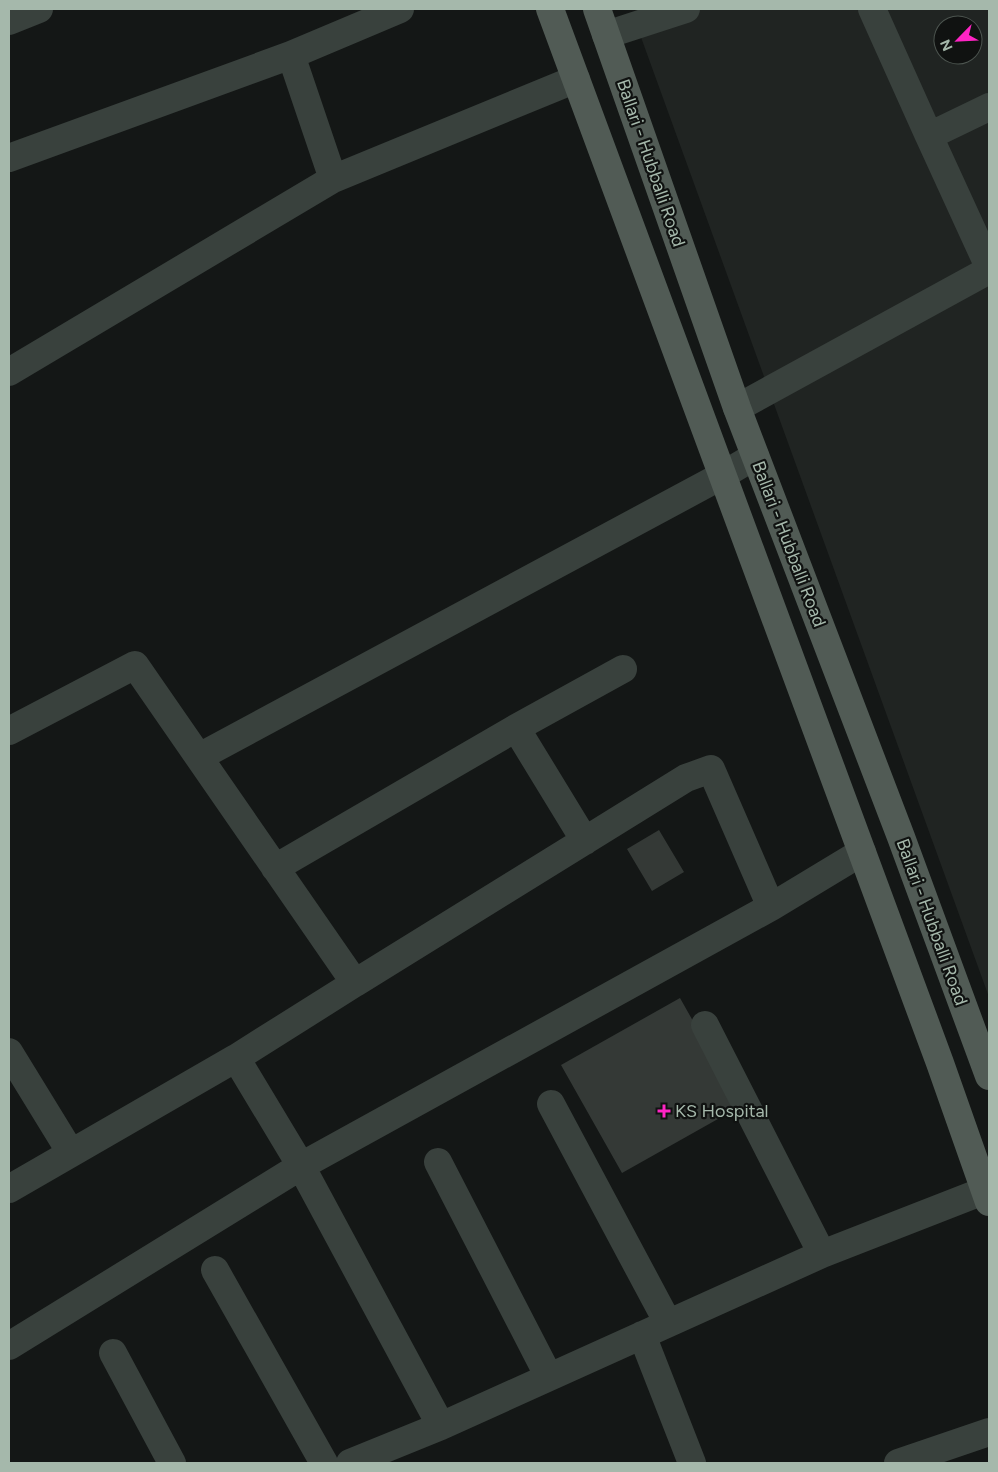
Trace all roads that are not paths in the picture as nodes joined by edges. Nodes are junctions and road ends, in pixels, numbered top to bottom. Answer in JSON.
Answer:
{"nodes":[{"id":1,"x":39,"y":9,"type":"edge"},
{"id":2,"x":400,"y":9,"type":"edge"},
{"id":3,"x":550,"y":9,"type":"edge"},
{"id":4,"x":597,"y":9,"type":"edge"},
{"id":5,"x":686,"y":9,"type":"edge"},
{"id":6,"x":872,"y":9,"type":"edge"},
{"id":7,"x":9,"y":21,"type":"edge"},
{"id":8,"x":606,"y":35,"type":"junction"},
{"id":9,"x":291,"y":55,"type":"junction"},
{"id":10,"x":576,"y":79,"type":"junction"},
{"id":11,"x":630,"y":103,"type":"junction"},
{"id":12,"x":989,"y":107,"type":"edge"},
{"id":13,"x":591,"y":119,"type":"junction"},
{"id":14,"x":929,"y":136,"type":"junction"},
{"id":15,"x":9,"y":158,"type":"edge"},
{"id":16,"x":332,"y":179,"type":"junction"},
{"id":17,"x":989,"y":269,"type":"edge"},
{"id":18,"x":9,"y":372,"type":"edge"},
{"id":19,"x":737,"y":408,"type":"junction"},
{"id":20,"x":755,"y":456,"type":"junction"},
{"id":21,"x":723,"y":475,"type":"junction"},
{"id":22,"x":623,"y":669,"type":"dead end"},
{"id":23,"x":516,"y":728,"type":"junction"},
{"id":24,"x":9,"y":731,"type":"edge"},
{"id":25,"x":199,"y":757,"type":"junction"},
{"id":26,"x":585,"y":841,"type":"junction"},
{"id":27,"x":862,"y":852,"type":"junction"},
{"id":28,"x":275,"y":868,"type":"junction"},
{"id":29,"x":771,"y":907,"type":"junction"},
{"id":30,"x":355,"y":982,"type":"junction"},
{"id":31,"x":705,"y":1025,"type":"dead end"},
{"id":32,"x":9,"y":1052,"type":"edge"},
{"id":33,"x":236,"y":1058,"type":"junction"},
{"id":34,"x":989,"y":1076,"type":"edge"},
{"id":35,"x":551,"y":1104,"type":"dead end"},
{"id":36,"x":71,"y":1153,"type":"junction"},
{"id":37,"x":438,"y":1162,"type":"dead end"},
{"id":38,"x":301,"y":1166,"type":"junction"},
{"id":39,"x":9,"y":1189,"type":"edge"},
{"id":40,"x":987,"y":1196,"type":"edge"},
{"id":41,"x":822,"y":1254,"type":"junction"},
{"id":42,"x":215,"y":1270,"type":"dead end"},
{"id":43,"x":668,"y":1323,"type":"junction"},
{"id":44,"x":642,"y":1335,"type":"junction"},
{"id":45,"x":9,"y":1346,"type":"edge"},
{"id":46,"x":113,"y":1353,"type":"dead end"},
{"id":47,"x":549,"y":1377,"type":"junction"},
{"id":48,"x":441,"y":1426,"type":"junction"},
{"id":49,"x":989,"y":1432,"type":"edge"},
{"id":50,"x":172,"y":1463,"type":"edge"},
{"id":51,"x":324,"y":1463,"type":"edge"},
{"id":52,"x":350,"y":1463,"type":"edge"},
{"id":53,"x":692,"y":1463,"type":"edge"},
{"id":54,"x":898,"y":1463,"type":"edge"}],
"edges":[{"from":1,"to":7,"type":"street"},
{"from":2,"to":9,"type":"street"},
{"from":3,"to":10,"type":"main road","name":"Ballari - Hubballi Road"},
{"from":4,"to":8,"type":"main road","name":"Ballari - Hubballi Road"},
{"from":5,"to":8,"type":"street"},
{"from":6,"to":14,"type":"street"},
{"from":8,"to":11,"type":"main road","name":"Ballari - Hubballi Road"},
{"from":9,"to":15,"type":"street"},
{"from":9,"to":16,"type":"street"},
{"from":10,"to":13,"type":"main road","name":"Ballari - Hubballi Road"},
{"from":10,"to":16,"type":"street"},
{"from":11,"to":13,"type":"main road"},
{"from":11,"to":19,"type":"main road","name":"Ballari - Hubballi Road"},
{"from":12,"to":14,"type":"street"},
{"from":13,"to":21,"type":"main road","name":"Ballari - Hubballi Road"},
{"from":14,"to":17,"type":"street"},
{"from":16,"to":18,"type":"street"},
{"from":17,"to":19,"type":"street"},
{"from":19,"to":20,"type":"main road","name":"Ballari - Hubballi Road"},
{"from":20,"to":21,"type":"street"},
{"from":20,"to":34,"type":"main road","name":"Ballari - Hubballi Road"},
{"from":21,"to":25,"type":"street"},
{"from":21,"to":27,"type":"main road","name":"Ballari - Hubballi Road"},
{"from":22,"to":23,"type":"street"},
{"from":23,"to":26,"type":"street"},
{"from":23,"to":28,"type":"street"},
{"from":24,"to":25,"type":"street"},
{"from":25,"to":28,"type":"street"},
{"from":26,"to":29,"type":"street"},
{"from":26,"to":30,"type":"street"},
{"from":27,"to":29,"type":"street"},
{"from":27,"to":40,"type":"main road","name":"Ballari - Hubballi Road"},
{"from":28,"to":30,"type":"street"},
{"from":29,"to":38,"type":"street"},
{"from":30,"to":33,"type":"street"},
{"from":31,"to":41,"type":"street"},
{"from":32,"to":36,"type":"street"},
{"from":33,"to":36,"type":"street"},
{"from":33,"to":38,"type":"street"},
{"from":35,"to":43,"type":"street"},
{"from":36,"to":39,"type":"street"},
{"from":37,"to":47,"type":"street"},
{"from":38,"to":45,"type":"street"},
{"from":38,"to":48,"type":"street"},
{"from":40,"to":41,"type":"street"},
{"from":41,"to":43,"type":"street"},
{"from":42,"to":51,"type":"street"},
{"from":43,"to":44,"type":"street"},
{"from":44,"to":47,"type":"street"},
{"from":44,"to":53,"type":"street"},
{"from":46,"to":50,"type":"street"},
{"from":47,"to":48,"type":"street"},
{"from":48,"to":52,"type":"street"},
{"from":49,"to":54,"type":"street"}]}
